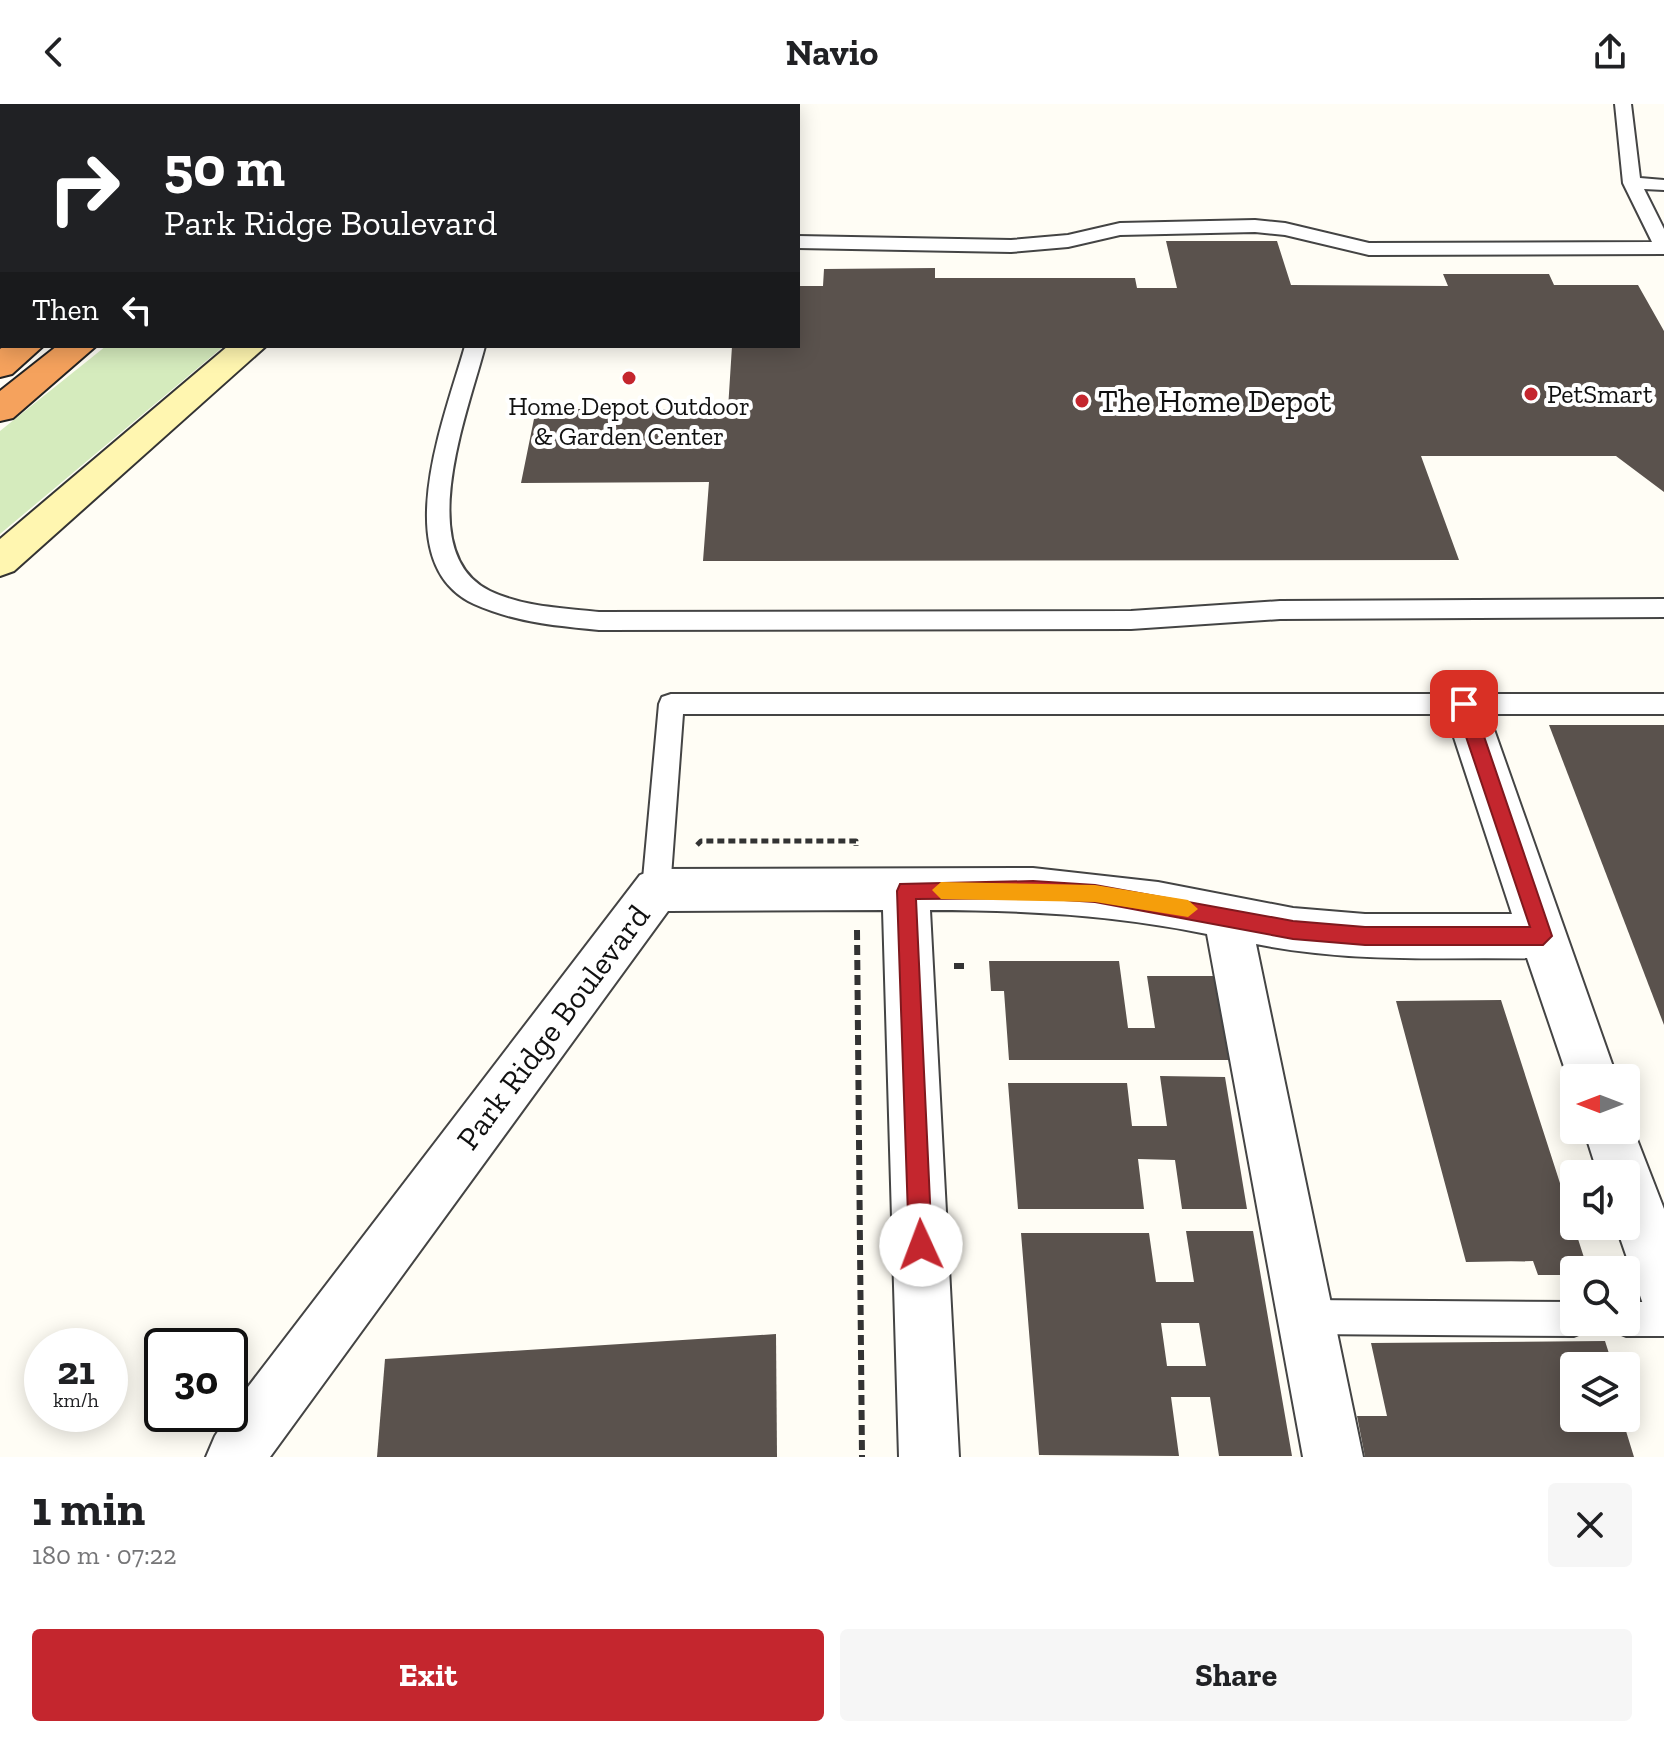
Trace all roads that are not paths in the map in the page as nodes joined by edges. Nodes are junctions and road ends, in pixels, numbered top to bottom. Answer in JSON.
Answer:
{"nodes":[{"id":1,"x":1623,"y":104,"type":"edge"},
{"id":2,"x":1632,"y":183,"type":"junction"},
{"id":3,"x":1664,"y":185,"type":"edge"},
{"id":4,"x":800,"y":242,"type":"edge"},
{"id":5,"x":1664,"y":248,"type":"edge"},
{"id":6,"x":23,"y":348,"type":"edge"},
{"id":7,"x":76,"y":348,"type":"edge"},
{"id":8,"x":247,"y":348,"type":"edge"},
{"id":9,"x":475,"y":348,"type":"edge"},
{"id":10,"x":0,"y":366,"type":"edge"},
{"id":11,"x":0,"y":409,"type":"edge"},
{"id":12,"x":0,"y":561,"type":"edge"},
{"id":13,"x":1664,"y":608,"type":"edge"},
{"id":14,"x":1464,"y":704,"type":"junction"},
{"id":15,"x":1664,"y":704,"type":"edge"},
{"id":16,"x":656,"y":890,"type":"junction"},
{"id":17,"x":906,"y":891,"type":"junction"},
{"id":18,"x":1227,"y":916,"type":"junction"},
{"id":19,"x":1543,"y":936,"type":"junction"},
{"id":20,"x":1587,"y":1064,"type":"edge"},
{"id":21,"x":1640,"y":1217,"type":"edge"},
{"id":22,"x":1664,"y":1287,"type":"edge"},
{"id":23,"x":1306,"y":1317,"type":"junction"},
{"id":24,"x":1560,"y":1319,"type":"edge"},
{"id":25,"x":1640,"y":1319,"type":"edge"},
{"id":26,"x":1664,"y":1319,"type":"edge"},
{"id":27,"x":236,"y":1457,"type":"edge"},
{"id":28,"x":929,"y":1457,"type":"edge"},
{"id":29,"x":1333,"y":1457,"type":"edge"}],
"edges":[{"from":1,"to":2,"type":"lane"},
{"from":2,"to":3,"type":"lane"},
{"from":2,"to":5,"type":"lane"},
{"from":4,"to":5,"type":"lane"},
{"from":6,"to":10,"type":"highway"},
{"from":7,"to":11,"type":"highway"},
{"from":8,"to":12,"type":"main road"},
{"from":9,"to":13,"type":"lane"},
{"from":14,"to":15,"type":"lane"},
{"from":14,"to":16,"type":"lane"},
{"from":14,"to":19,"type":"street"},
{"from":16,"to":17,"type":"street","name":"Park Ridge Boulevard"},
{"from":16,"to":27,"type":"street","name":"Park Ridge Boulevard"},
{"from":17,"to":18,"type":"street","name":"Park Ridge Boulevard"},
{"from":17,"to":28,"type":"street"},
{"from":18,"to":19,"type":"street","name":"Park Ridge Boulevard"},
{"from":18,"to":23,"type":"street"},
{"from":19,"to":20,"type":"street"},
{"from":21,"to":22,"type":"street"},
{"from":23,"to":24,"type":"lane"},
{"from":23,"to":29,"type":"street"},
{"from":25,"to":26,"type":"lane"}]}
